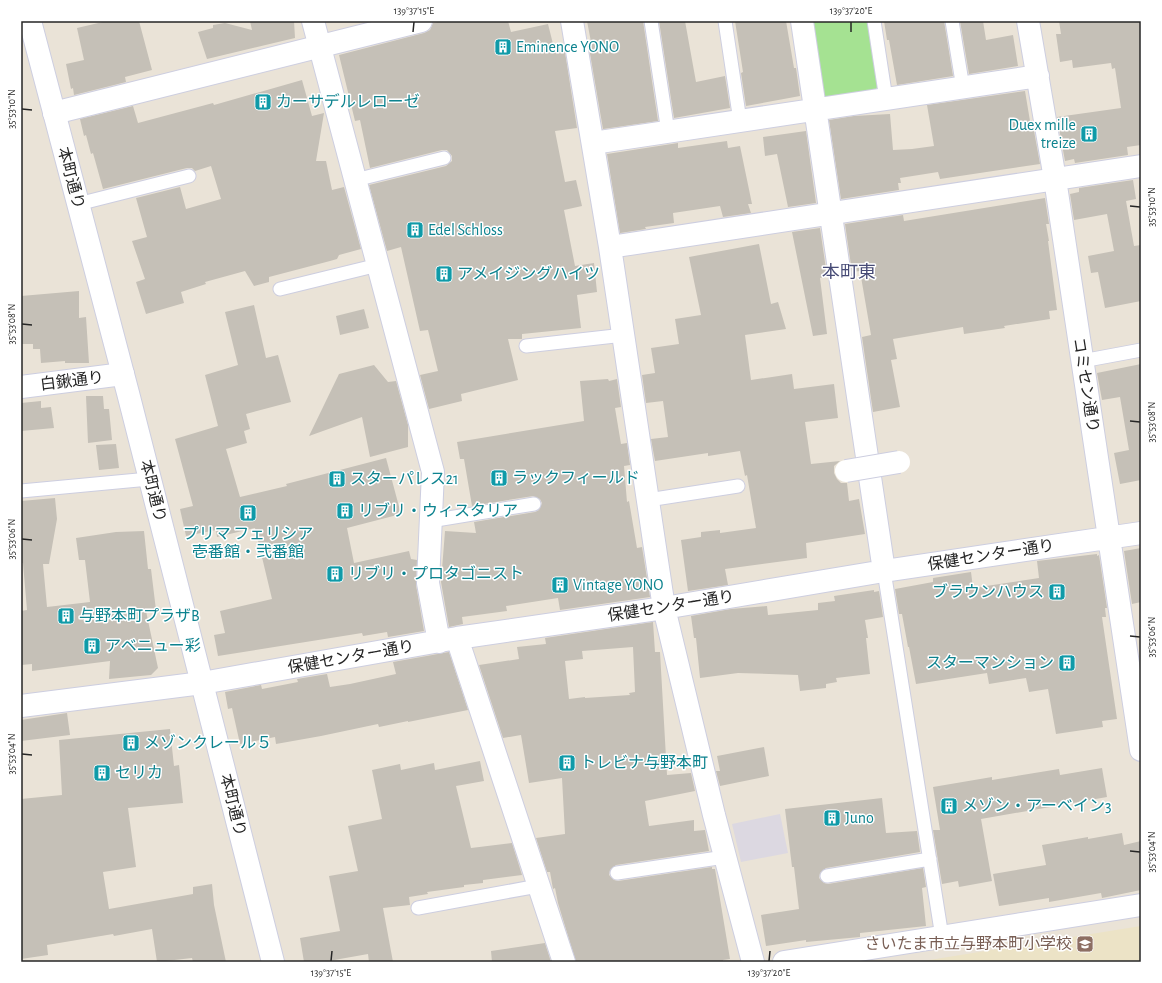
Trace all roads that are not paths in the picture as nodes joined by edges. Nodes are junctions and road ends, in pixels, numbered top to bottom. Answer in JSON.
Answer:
{"nodes":[{"id":1,"x":30,"y":21,"type":"edge"},
{"id":2,"x":313,"y":21,"type":"edge"},
{"id":3,"x":421,"y":21,"type":"edge"},
{"id":4,"x":572,"y":21,"type":"edge"},
{"id":5,"x":651,"y":21,"type":"edge"},
{"id":6,"x":725,"y":21,"type":"edge"},
{"id":7,"x":802,"y":21,"type":"edge"},
{"id":8,"x":874,"y":21,"type":"edge"},
{"id":9,"x":952,"y":21,"type":"edge"},
{"id":10,"x":1028,"y":21,"type":"edge"},
{"id":11,"x":320,"y":46,"type":"junction"},
{"id":12,"x":1038,"y":76,"type":"junction"},
{"id":13,"x":963,"y":88,"type":"junction"},
{"id":14,"x":886,"y":99,"type":"junction"},
{"id":15,"x":815,"y":110,"type":"junction"},
{"id":16,"x":54,"y":113,"type":"junction"},
{"id":17,"x":740,"y":121,"type":"junction"},
{"id":18,"x":668,"y":132,"type":"junction"},
{"id":19,"x":593,"y":143,"type":"junction"},
{"id":20,"x":444,"y":158,"type":"dead end"},
{"id":21,"x":1141,"y":166,"type":"edge"},
{"id":22,"x":190,"y":176,"type":"dead end"},
{"id":23,"x":1054,"y":179,"type":"junction"},
{"id":24,"x":355,"y":180,"type":"junction"},
{"id":25,"x":78,"y":204,"type":"junction"},
{"id":26,"x":831,"y":213,"type":"junction"},
{"id":27,"x":610,"y":247,"type":"junction"},
{"id":28,"x":378,"y":266,"type":"junction"},
{"id":29,"x":280,"y":289,"type":"dead end"},
{"id":30,"x":624,"y":335,"type":"junction"},
{"id":31,"x":526,"y":346,"type":"dead end"},
{"id":32,"x":1141,"y":350,"type":"edge"},
{"id":33,"x":1082,"y":361,"type":"junction"},
{"id":34,"x":123,"y":374,"type":"junction"},
{"id":35,"x":21,"y":387,"type":"edge"},
{"id":36,"x":899,"y":462,"type":"dead end"},
{"id":37,"x":846,"y":471,"type":"dead end"},
{"id":38,"x":149,"y":479,"type":"junction"},
{"id":39,"x":738,"y":486,"type":"dead end"},
{"id":40,"x":21,"y":491,"type":"edge"},
{"id":41,"x":648,"y":500,"type":"junction"},
{"id":42,"x":534,"y":504,"type":"dead end"},
{"id":43,"x":430,"y":522,"type":"junction"},
{"id":44,"x":1141,"y":533,"type":"edge"},
{"id":45,"x":1110,"y":537,"type":"junction"},
{"id":46,"x":884,"y":571,"type":"junction"},
{"id":47,"x":664,"y":608,"type":"junction"},
{"id":48,"x":448,"y":640,"type":"junction"},
{"id":49,"x":202,"y":683,"type":"junction"},
{"id":50,"x":21,"y":706,"type":"edge"},
{"id":51,"x":1141,"y":750,"type":"edge"},
{"id":52,"x":725,"y":857,"type":"junction"},
{"id":53,"x":930,"y":859,"type":"junction"},
{"id":54,"x":616,"y":873,"type":"dead end"},
{"id":55,"x":827,"y":876,"type":"dead end"},
{"id":56,"x":538,"y":886,"type":"junction"},
{"id":57,"x":1141,"y":904,"type":"edge"},
{"id":58,"x":418,"y":908,"type":"dead end"},
{"id":59,"x":942,"y":937,"type":"junction"},
{"id":60,"x":273,"y":962,"type":"edge"},
{"id":61,"x":564,"y":962,"type":"edge"},
{"id":62,"x":753,"y":962,"type":"edge"},
{"id":63,"x":784,"y":962,"type":"edge"}],
"edges":[{"from":1,"to":16,"type":"street","name":"本町通り"},
{"from":2,"to":11,"type":"street"},
{"from":3,"to":11,"type":"street"},
{"from":4,"to":19,"type":"street"},
{"from":5,"to":18,"type":"lane"},
{"from":6,"to":17,"type":"lane"},
{"from":7,"to":15,"type":"street"},
{"from":8,"to":14,"type":"lane"},
{"from":9,"to":13,"type":"lane"},
{"from":10,"to":12,"type":"street","name":"コミセン通り"},
{"from":11,"to":16,"type":"street"},
{"from":11,"to":24,"type":"street"},
{"from":12,"to":13,"type":"street"},
{"from":12,"to":23,"type":"street","name":"コミセン通り"},
{"from":13,"to":14,"type":"street"},
{"from":14,"to":15,"type":"street"},
{"from":15,"to":17,"type":"street"},
{"from":15,"to":26,"type":"street"},
{"from":16,"to":25,"type":"street","name":"本町通り"},
{"from":17,"to":18,"type":"street"},
{"from":18,"to":19,"type":"street"},
{"from":19,"to":27,"type":"street"},
{"from":20,"to":24,"type":"lane"},
{"from":21,"to":23,"type":"street"},
{"from":22,"to":25,"type":"lane"},
{"from":23,"to":26,"type":"street"},
{"from":23,"to":33,"type":"street","name":"コミセン通り"},
{"from":24,"to":28,"type":"street"},
{"from":25,"to":34,"type":"street","name":"本町通り"},
{"from":26,"to":27,"type":"street"},
{"from":26,"to":46,"type":"street"},
{"from":27,"to":30,"type":"street"},
{"from":28,"to":29,"type":"lane"},
{"from":28,"to":43,"type":"street"},
{"from":30,"to":31,"type":"lane"},
{"from":30,"to":41,"type":"street"},
{"from":32,"to":33,"type":"lane"},
{"from":33,"to":45,"type":"street","name":"コミセン通り"},
{"from":34,"to":35,"type":"street","name":"白鍬通り"},
{"from":34,"to":38,"type":"street","name":"本町通り"},
{"from":36,"to":37,"type":"street","bridge":true},
{"from":38,"to":40,"type":"lane"},
{"from":38,"to":49,"type":"street","name":"本町通り"},
{"from":39,"to":41,"type":"lane"},
{"from":41,"to":47,"type":"street"},
{"from":42,"to":43,"type":"lane"},
{"from":43,"to":48,"type":"street"},
{"from":44,"to":45,"type":"street","name":"保健センター通り"},
{"from":45,"to":46,"type":"street","name":"保健センター通り"},
{"from":45,"to":51,"type":"street","name":"コミセン通り"},
{"from":46,"to":47,"type":"street","name":"保健センター通り"},
{"from":46,"to":53,"type":"lane"},
{"from":47,"to":48,"type":"street","name":"保健センター通り"},
{"from":47,"to":52,"type":"street"},
{"from":48,"to":49,"type":"street","name":"保健センター通り"},
{"from":48,"to":56,"type":"street"},
{"from":49,"to":50,"type":"street","name":"保健センター通り"},
{"from":49,"to":60,"type":"street","name":"本町通り"},
{"from":52,"to":54,"type":"lane"},
{"from":52,"to":62,"type":"street"},
{"from":53,"to":55,"type":"lane"},
{"from":53,"to":59,"type":"lane"},
{"from":56,"to":58,"type":"lane"},
{"from":56,"to":61,"type":"street"},
{"from":57,"to":59,"type":"street"},
{"from":59,"to":63,"type":"street"}]}
